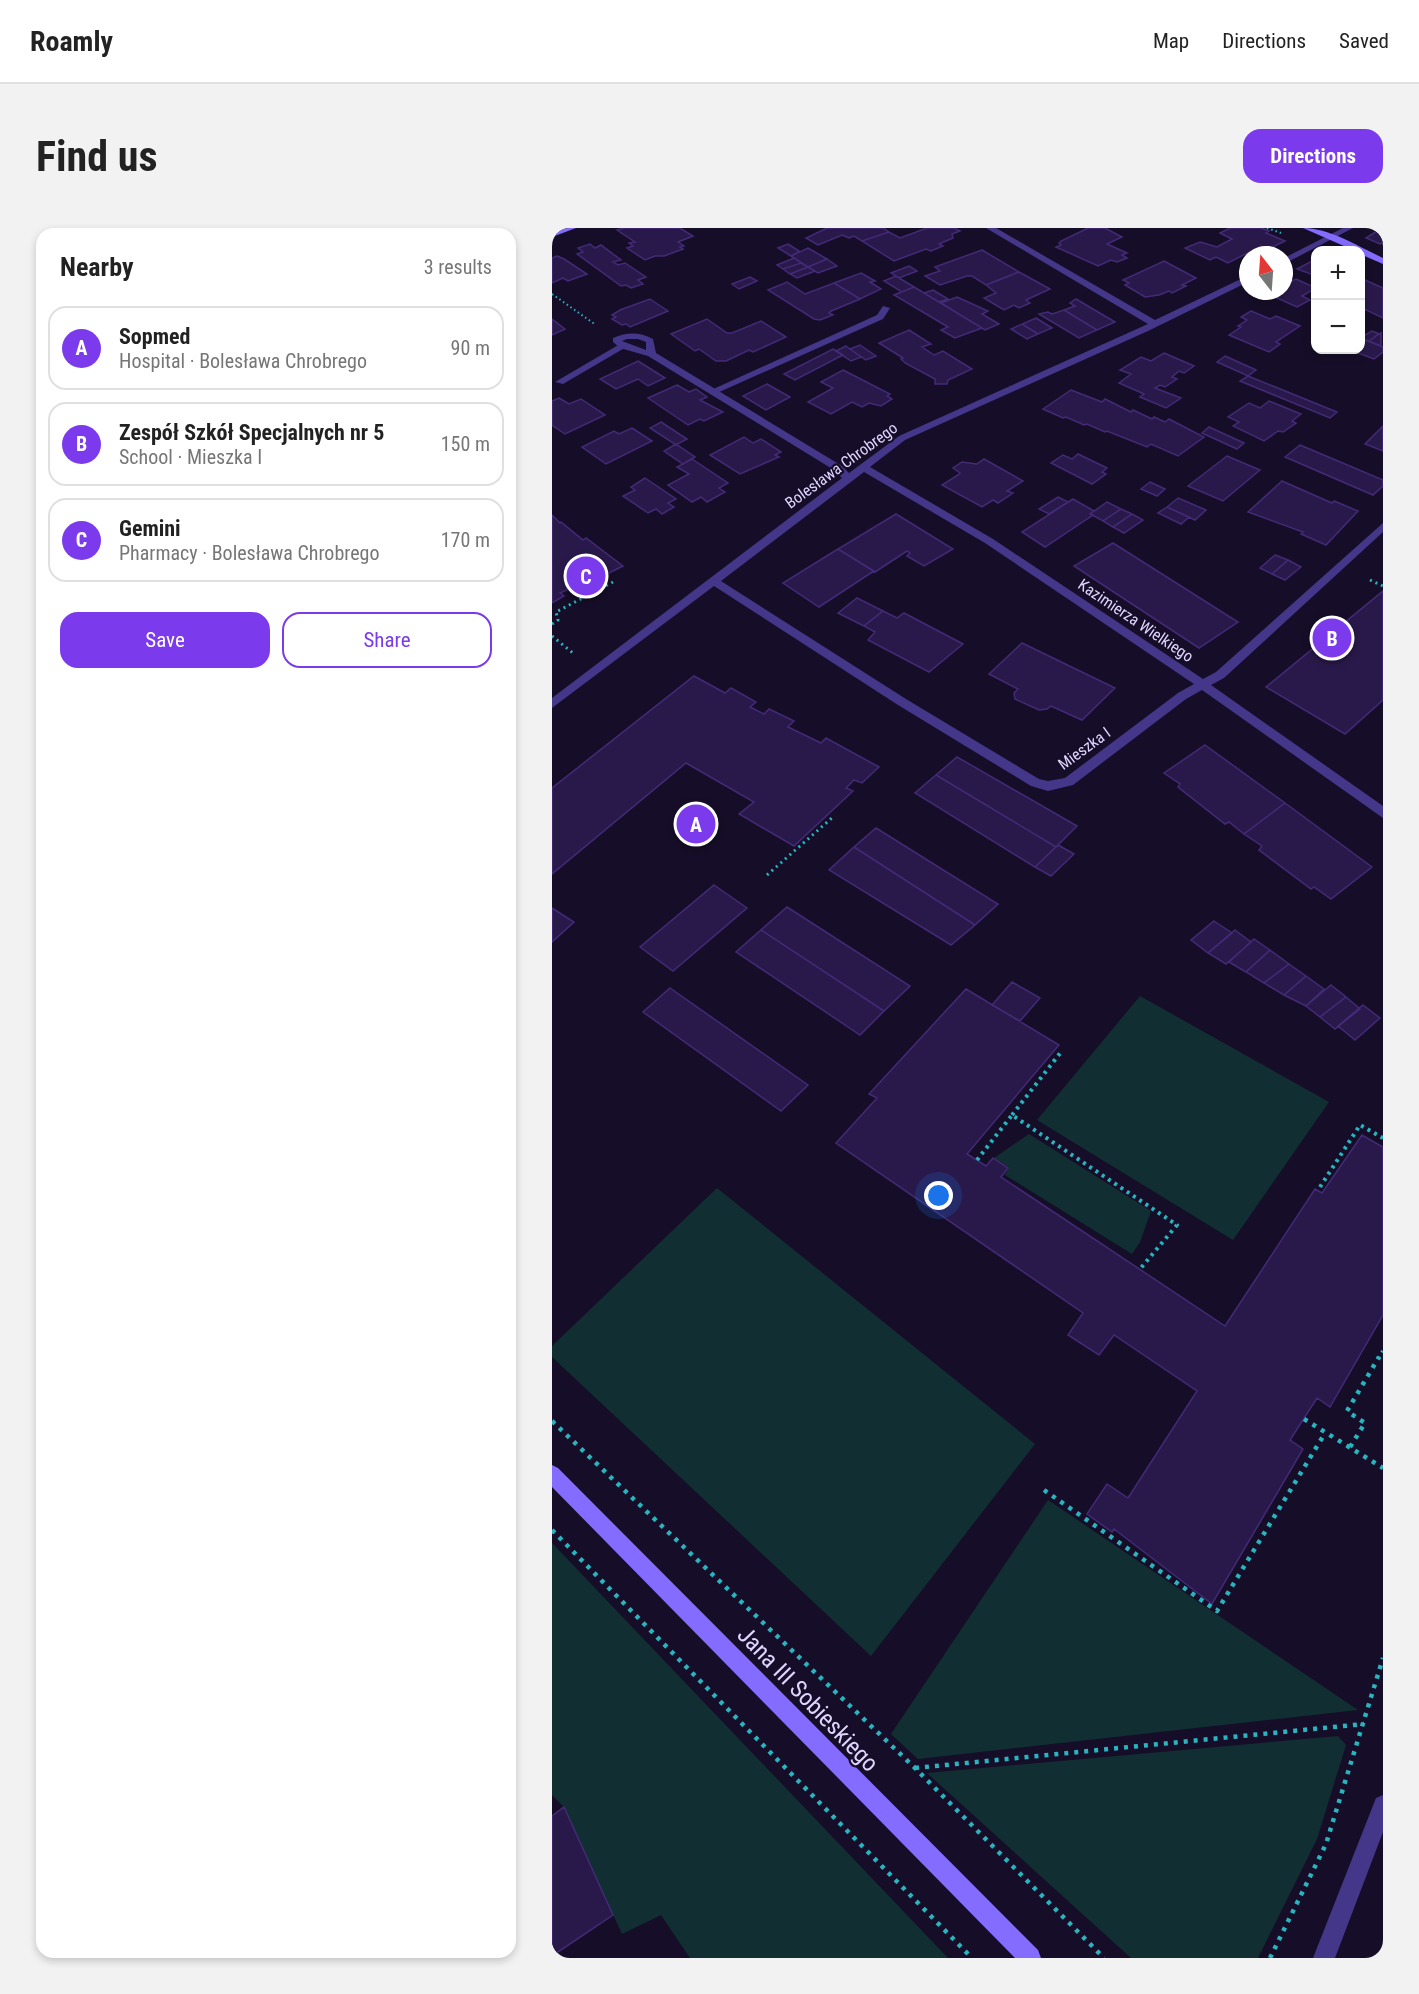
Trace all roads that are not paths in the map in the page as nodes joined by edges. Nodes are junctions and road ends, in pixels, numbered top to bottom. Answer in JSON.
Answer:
{"nodes":[{"id":1,"x":572,"y":228,"type":"edge"},
{"id":2,"x":990,"y":228,"type":"edge"},
{"id":3,"x":1307,"y":228,"type":"edge"},
{"id":4,"x":1349,"y":228,"type":"edge"},
{"id":5,"x":552,"y":235,"type":"edge"},
{"id":6,"x":1330,"y":238,"type":"junction"},
{"id":7,"x":1348,"y":246,"type":"edge"},
{"id":8,"x":1365,"y":253,"type":"edge"},
{"id":9,"x":1293,"y":256,"type":"edge"},
{"id":10,"x":1383,"y":261,"type":"edge"},
{"id":11,"x":1239,"y":283,"type":"edge"},
{"id":12,"x":886,"y":308,"type":"dead end"},
{"id":13,"x":1155,"y":324,"type":"junction"},
{"id":14,"x":620,"y":343,"type":"junction"},
{"id":15,"x":651,"y":354,"type":"junction"},
{"id":16,"x":560,"y":382,"type":"dead end"},
{"id":17,"x":714,"y":391,"type":"junction"},
{"id":18,"x":862,"y":467,"type":"junction"},
{"id":19,"x":848,"y":478,"type":"junction"},
{"id":20,"x":1383,"y":526,"type":"edge"},
{"id":21,"x":713,"y":581,"type":"junction"},
{"id":22,"x":1203,"y":685,"type":"junction"},
{"id":23,"x":552,"y":704,"type":"edge"},
{"id":24,"x":1383,"y":813,"type":"edge"},
{"id":25,"x":552,"y":1474,"type":"edge"},
{"id":26,"x":1383,"y":1805,"type":"edge"},
{"id":27,"x":1030,"y":1958,"type":"edge"},
{"id":28,"x":1324,"y":1958,"type":"edge"}],
"edges":[{"from":1,"to":5,"type":"street"},
{"from":2,"to":13,"type":"street"},
{"from":3,"to":6,"type":"street"},
{"from":4,"to":6,"type":"street"},
{"from":6,"to":7,"type":"street"},
{"from":6,"to":9,"type":"street"},
{"from":8,"to":10,"type":"street"},
{"from":11,"to":13,"type":"street","name":"Bolesława Chrobrego"},
{"from":12,"to":17,"type":"street"},
{"from":13,"to":18,"type":"street","name":"Bolesława Chrobrego"},
{"from":14,"to":15,"type":"street"},
{"from":14,"to":15,"type":"street"},
{"from":14,"to":16,"type":"street"},
{"from":15,"to":17,"type":"street"},
{"from":17,"to":19,"type":"street"},
{"from":18,"to":19,"type":"street","name":"Bolesława Chrobrego"},
{"from":18,"to":22,"type":"street","name":"Kazimierza Wielkiego"},
{"from":19,"to":21,"type":"street","name":"Bolesława Chrobrego"},
{"from":20,"to":22,"type":"street","name":"Mieszka I"},
{"from":21,"to":22,"type":"street","name":"Mieszka I"},
{"from":21,"to":23,"type":"street","name":"Bolesława Chrobrego"},
{"from":22,"to":24,"type":"street","name":"Kazimierza Wielkiego"},
{"from":25,"to":27,"type":"street","name":"Jana III Sobieskiego"},
{"from":26,"to":28,"type":"street"}]}
